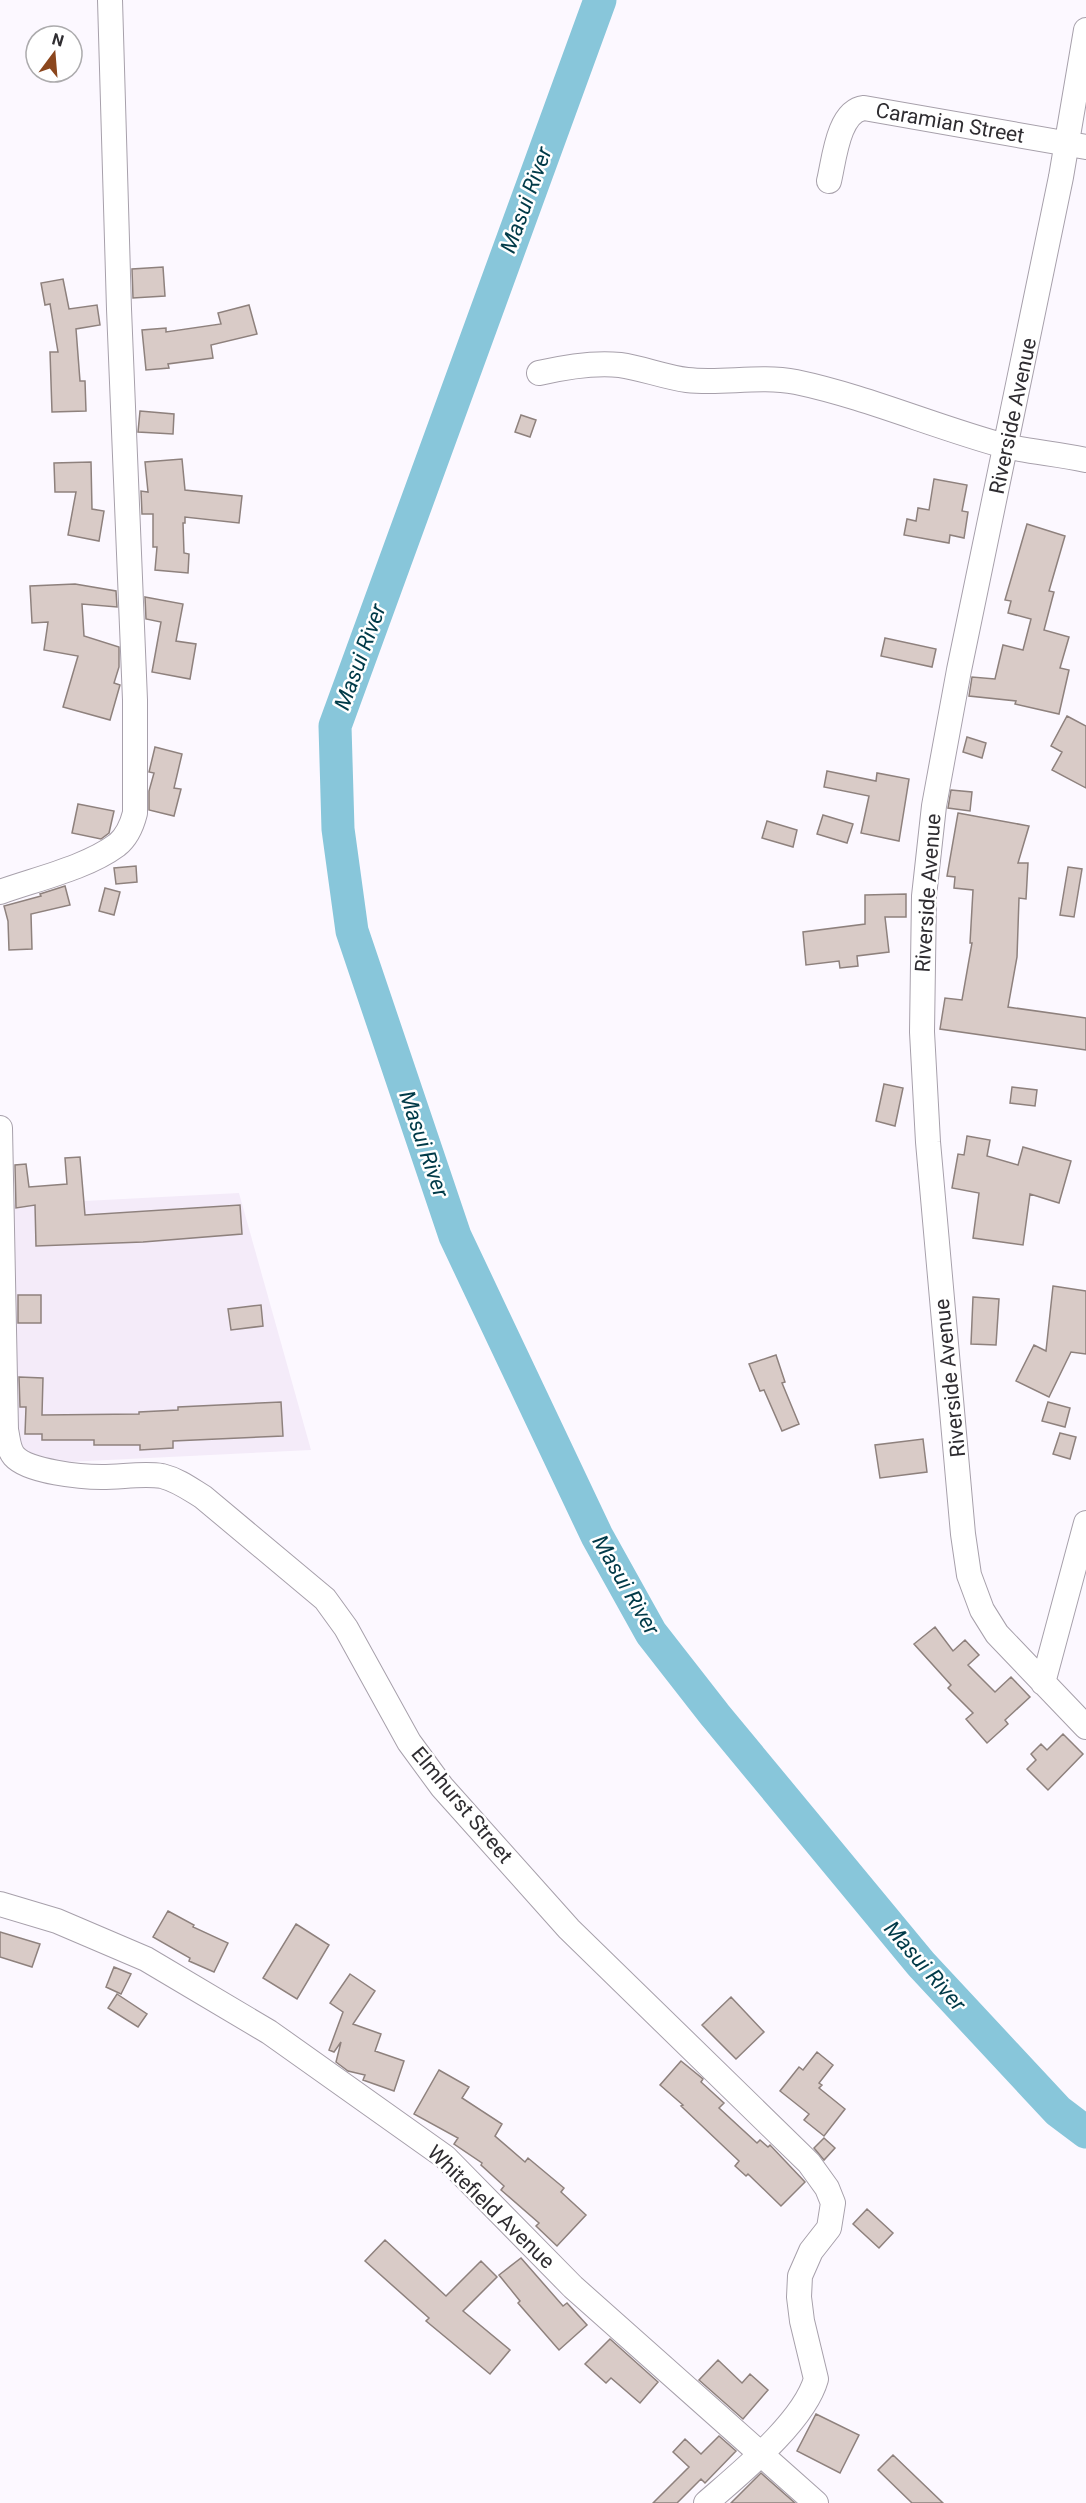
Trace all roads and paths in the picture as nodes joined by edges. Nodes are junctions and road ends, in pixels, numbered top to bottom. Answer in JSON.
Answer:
{"nodes":[{"id":1,"x":110,"y":0,"type":"edge"},
{"id":2,"x":1086,"y":30,"type":"edge"},
{"id":3,"x":1076,"y":145,"type":"edge"},
{"id":4,"x":829,"y":182,"type":"dead end"},
{"id":5,"x":538,"y":374,"type":"dead end"},
{"id":6,"x":1007,"y":446,"type":"junction"},
{"id":7,"x":1086,"y":460,"type":"edge"},
{"id":8,"x":0,"y":892,"type":"edge"},
{"id":9,"x":0,"y":1128,"type":"edge"},
{"id":10,"x":1086,"y":1523,"type":"edge"},
{"id":11,"x":1044,"y":1683,"type":"junction"},
{"id":12,"x":1086,"y":1727,"type":"edge"},
{"id":13,"x":0,"y":1904,"type":"edge"},
{"id":14,"x":762,"y":2454,"type":"junction"},
{"id":15,"x":706,"y":2503,"type":"edge"},
{"id":16,"x":816,"y":2503,"type":"edge"}],
"edges":[{"from":1,"to":8,"type":"street"},
{"from":2,"to":3,"type":"street","name":"Riverside Avenue"},
{"from":3,"to":4,"type":"street","name":"Caramian Street"},
{"from":3,"to":6,"type":"street","name":"Riverside Avenue"},
{"from":5,"to":6,"type":"street"},
{"from":6,"to":7,"type":"street"},
{"from":6,"to":11,"type":"street","name":"Riverside Avenue"},
{"from":9,"to":14,"type":"street","name":"Elmhurst Street"},
{"from":10,"to":11,"type":"street"},
{"from":11,"to":12,"type":"street","name":"Riverside Avenue"},
{"from":13,"to":14,"type":"street","name":"Whitefield Avenue"},
{"from":14,"to":15,"type":"street"},
{"from":14,"to":16,"type":"street","name":"Whitefield Avenue"}]}
